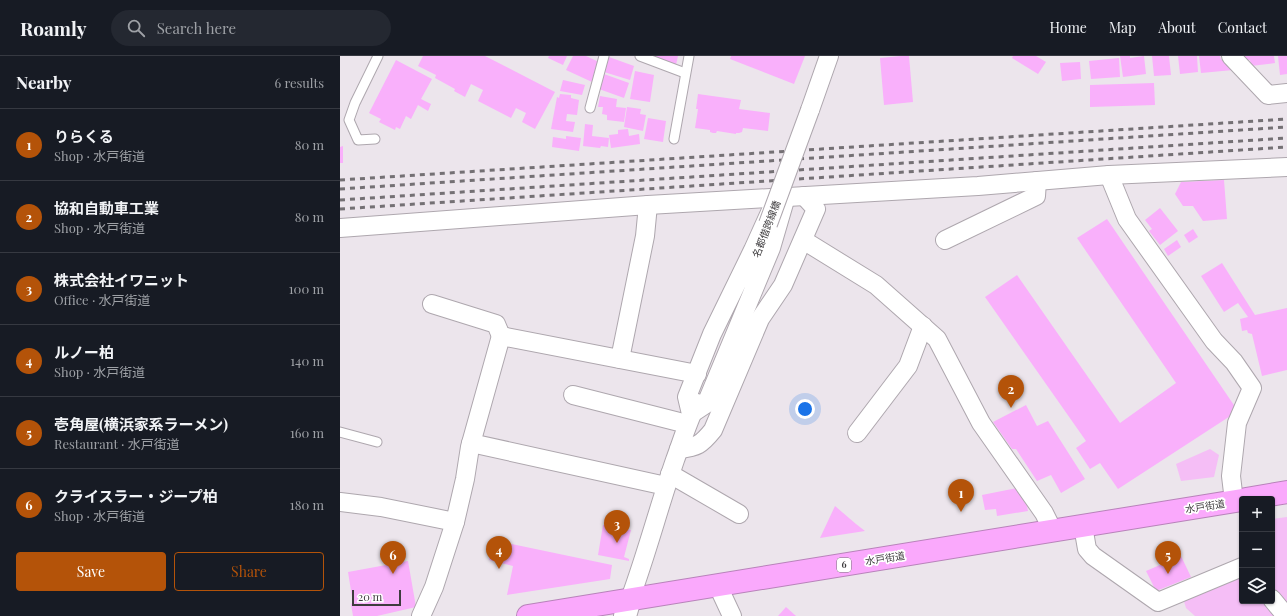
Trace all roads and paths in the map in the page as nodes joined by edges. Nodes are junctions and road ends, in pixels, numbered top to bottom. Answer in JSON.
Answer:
{"nodes":[{"id":1,"x":378,"y":56,"type":"edge"},
{"id":2,"x":604,"y":56,"type":"edge"},
{"id":3,"x":640,"y":56,"type":"edge"},
{"id":4,"x":689,"y":56,"type":"edge"},
{"id":5,"x":829,"y":56,"type":"edge"},
{"id":6,"x":1231,"y":56,"type":"edge"},
{"id":7,"x":685,"y":73,"type":"junction"},
{"id":8,"x":1287,"y":93,"type":"edge"},
{"id":9,"x":590,"y":108,"type":"dead end"},
{"id":10,"x":375,"y":139,"type":"dead end"},
{"id":11,"x":674,"y":139,"type":"dead end"},
{"id":12,"x":1287,"y":167,"type":"edge"},
{"id":13,"x":1109,"y":175,"type":"junction"},
{"id":14,"x":1037,"y":181,"type":"junction"},
{"id":15,"x":804,"y":196,"type":"junction"},
{"id":16,"x":781,"y":198,"type":"junction"},
{"id":17,"x":648,"y":206,"type":"junction"},
{"id":18,"x":340,"y":228,"type":"edge"},
{"id":19,"x":803,"y":240,"type":"junction"},
{"id":20,"x":945,"y":240,"type":"dead end"},
{"id":21,"x":432,"y":304,"type":"dead end"},
{"id":22,"x":923,"y":326,"type":"junction"},
{"id":23,"x":501,"y":336,"type":"junction"},
{"id":24,"x":620,"y":359,"type":"junction"},
{"id":25,"x":697,"y":374,"type":"junction"},
{"id":26,"x":573,"y":395,"type":"dead end"},
{"id":27,"x":692,"y":413,"type":"junction"},
{"id":28,"x":340,"y":432,"type":"edge"},
{"id":29,"x":857,"y":433,"type":"dead end"},
{"id":30,"x":377,"y":442,"type":"dead end"},
{"id":31,"x":471,"y":443,"type":"junction"},
{"id":32,"x":679,"y":449,"type":"junction"},
{"id":33,"x":668,"y":480,"type":"junction"},
{"id":34,"x":1287,"y":492,"type":"edge"},
{"id":35,"x":1264,"y":496,"type":"edge"},
{"id":36,"x":1239,"y":497,"type":"edge"},
{"id":37,"x":1239,"y":500,"type":"edge"},
{"id":38,"x":340,"y":502,"type":"edge"},
{"id":39,"x":740,"y":514,"type":"dead end"},
{"id":40,"x":455,"y":522,"type":"junction"},
{"id":41,"x":1083,"y":526,"type":"junction"},
{"id":42,"x":1052,"y":531,"type":"junction"},
{"id":43,"x":1240,"y":568,"type":"edge"},
{"id":44,"x":718,"y":586,"type":"junction"},
{"id":45,"x":1275,"y":603,"type":"edge"},
{"id":46,"x":628,"y":607,"type":"edge"},
{"id":47,"x":421,"y":616,"type":"edge"},
{"id":48,"x":528,"y":616,"type":"edge"},
{"id":49,"x":732,"y":616,"type":"edge"},
{"id":50,"x":1286,"y":616,"type":"edge"}],
"edges":[{"from":1,"to":10,"type":"lane"},
{"from":2,"to":9,"type":"lane"},
{"from":3,"to":7,"type":"lane"},
{"from":4,"to":7,"type":"lane"},
{"from":5,"to":27,"type":"street","name":"名都借跨線橋","bridge":true},
{"from":6,"to":8,"type":"street"},
{"from":7,"to":11,"type":"lane"},
{"from":12,"to":13,"type":"street"},
{"from":13,"to":14,"type":"street"},
{"from":13,"to":36,"type":"street"},
{"from":14,"to":15,"type":"street"},
{"from":14,"to":20,"type":"street"},
{"from":15,"to":16,"type":"street"},
{"from":15,"to":19,"type":"street"},
{"from":16,"to":17,"type":"street"},
{"from":16,"to":25,"type":"street"},
{"from":16,"to":27,"type":"street"},
{"from":17,"to":18,"type":"street"},
{"from":17,"to":24,"type":"street"},
{"from":19,"to":22,"type":"street"},
{"from":19,"to":32,"type":"street"},
{"from":21,"to":23,"type":"street"},
{"from":22,"to":29,"type":"street"},
{"from":22,"to":42,"type":"street"},
{"from":23,"to":24,"type":"street"},
{"from":23,"to":31,"type":"street"},
{"from":24,"to":25,"type":"street"},
{"from":25,"to":27,"type":"street"},
{"from":26,"to":27,"type":"street"},
{"from":27,"to":32,"type":"street","name":"名都借跨線橋"},
{"from":28,"to":30,"type":"lane"},
{"from":31,"to":33,"type":"street"},
{"from":31,"to":40,"type":"street"},
{"from":32,"to":33,"type":"street","name":"名都借跨線橋"},
{"from":33,"to":39,"type":"street"},
{"from":33,"to":46,"type":"street","name":"名都借跨線橋"},
{"from":34,"to":35,"type":"highway","name":"水戸街道","number":"6"},
{"from":37,"to":41,"type":"highway","name":"水戸街道","number":"6"},
{"from":38,"to":40,"type":"street"},
{"from":40,"to":47,"type":"street"},
{"from":41,"to":42,"type":"highway","name":"水戸街道","number":"6"},
{"from":41,"to":43,"type":"street"},
{"from":42,"to":44,"type":"highway","name":"水戸街道","number":"6"},
{"from":44,"to":46,"type":"highway","name":"水戸街道","number":"6"},
{"from":44,"to":49,"type":"street"},
{"from":45,"to":50,"type":"street"},
{"from":46,"to":48,"type":"highway","name":"水戸街道","number":"6"}]}
